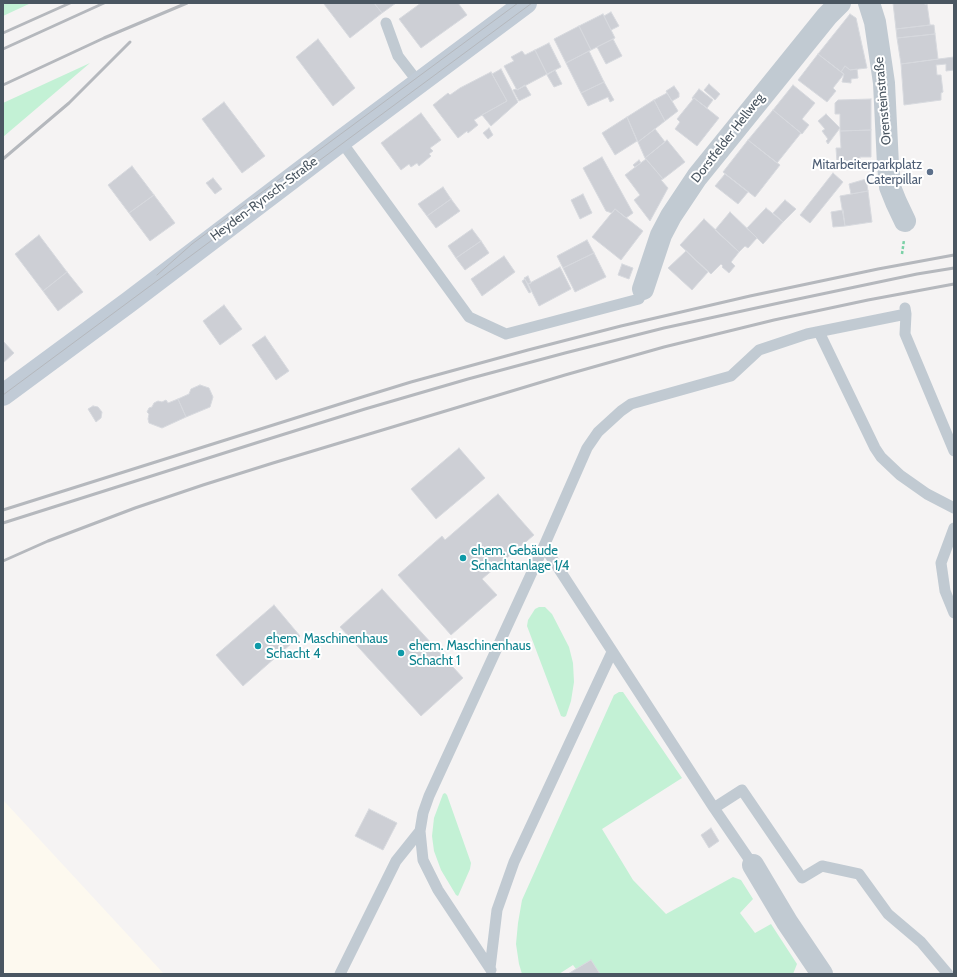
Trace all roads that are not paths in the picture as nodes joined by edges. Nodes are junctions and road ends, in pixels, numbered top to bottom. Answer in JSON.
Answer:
{"nodes":[{"id":1,"x":526,"y":3,"type":"edge"},
{"id":2,"x":840,"y":3,"type":"edge"},
{"id":3,"x":869,"y":3,"type":"edge"},
{"id":4,"x":386,"y":23,"type":"dead end"},
{"id":5,"x":418,"y":82,"type":"junction"},
{"id":6,"x":341,"y":140,"type":"junction"},
{"id":7,"x":906,"y":221,"type":"dead end"},
{"id":8,"x":643,"y":289,"type":"joint"},
{"id":9,"x":819,"y":332,"type":"junction"},
{"id":10,"x":3,"y":395,"type":"edge"},
{"id":11,"x":954,"y":451,"type":"edge"},
{"id":12,"x":954,"y":508,"type":"edge"},
{"id":13,"x":954,"y":528,"type":"edge"},
{"id":14,"x":544,"y":546,"type":"junction"},
{"id":15,"x":954,"y":613,"type":"edge"},
{"id":16,"x":612,"y":652,"type":"junction"},
{"id":17,"x":714,"y":808,"type":"junction"},
{"id":18,"x":420,"y":831,"type":"junction"},
{"id":19,"x":752,"y":865,"type":"joint"},
{"id":20,"x":492,"y":971,"type":"edge"},
{"id":21,"x":340,"y":974,"type":"edge"},
{"id":22,"x":822,"y":974,"type":"edge"},
{"id":23,"x":948,"y":974,"type":"edge"}],
"edges":[{"from":1,"to":5,"type":"main road","name":"Heyden-Rynsch-Straße"},
{"from":2,"to":8,"type":"street","name":"Dorstfelder Hellweg"},
{"from":3,"to":7,"type":"street","name":"Orensteinstraße"},
{"from":4,"to":5,"type":"lane"},
{"from":5,"to":6,"type":"main road","name":"Heyden-Rynsch-Straße"},
{"from":6,"to":8,"type":"lane"},
{"from":6,"to":10,"type":"main road","name":"Heyden-Rynsch-Straße"},
{"from":9,"to":11,"type":"lane"},
{"from":9,"to":12,"type":"lane"},
{"from":9,"to":14,"type":"lane"},
{"from":13,"to":15,"type":"lane"},
{"from":14,"to":16,"type":"lane"},
{"from":14,"to":18,"type":"lane"},
{"from":16,"to":17,"type":"lane"},
{"from":16,"to":20,"type":"lane"},
{"from":17,"to":19,"type":"lane"},
{"from":17,"to":23,"type":"lane"},
{"from":18,"to":20,"type":"lane"},
{"from":18,"to":21,"type":"lane"},
{"from":19,"to":22,"type":"street"}]}
